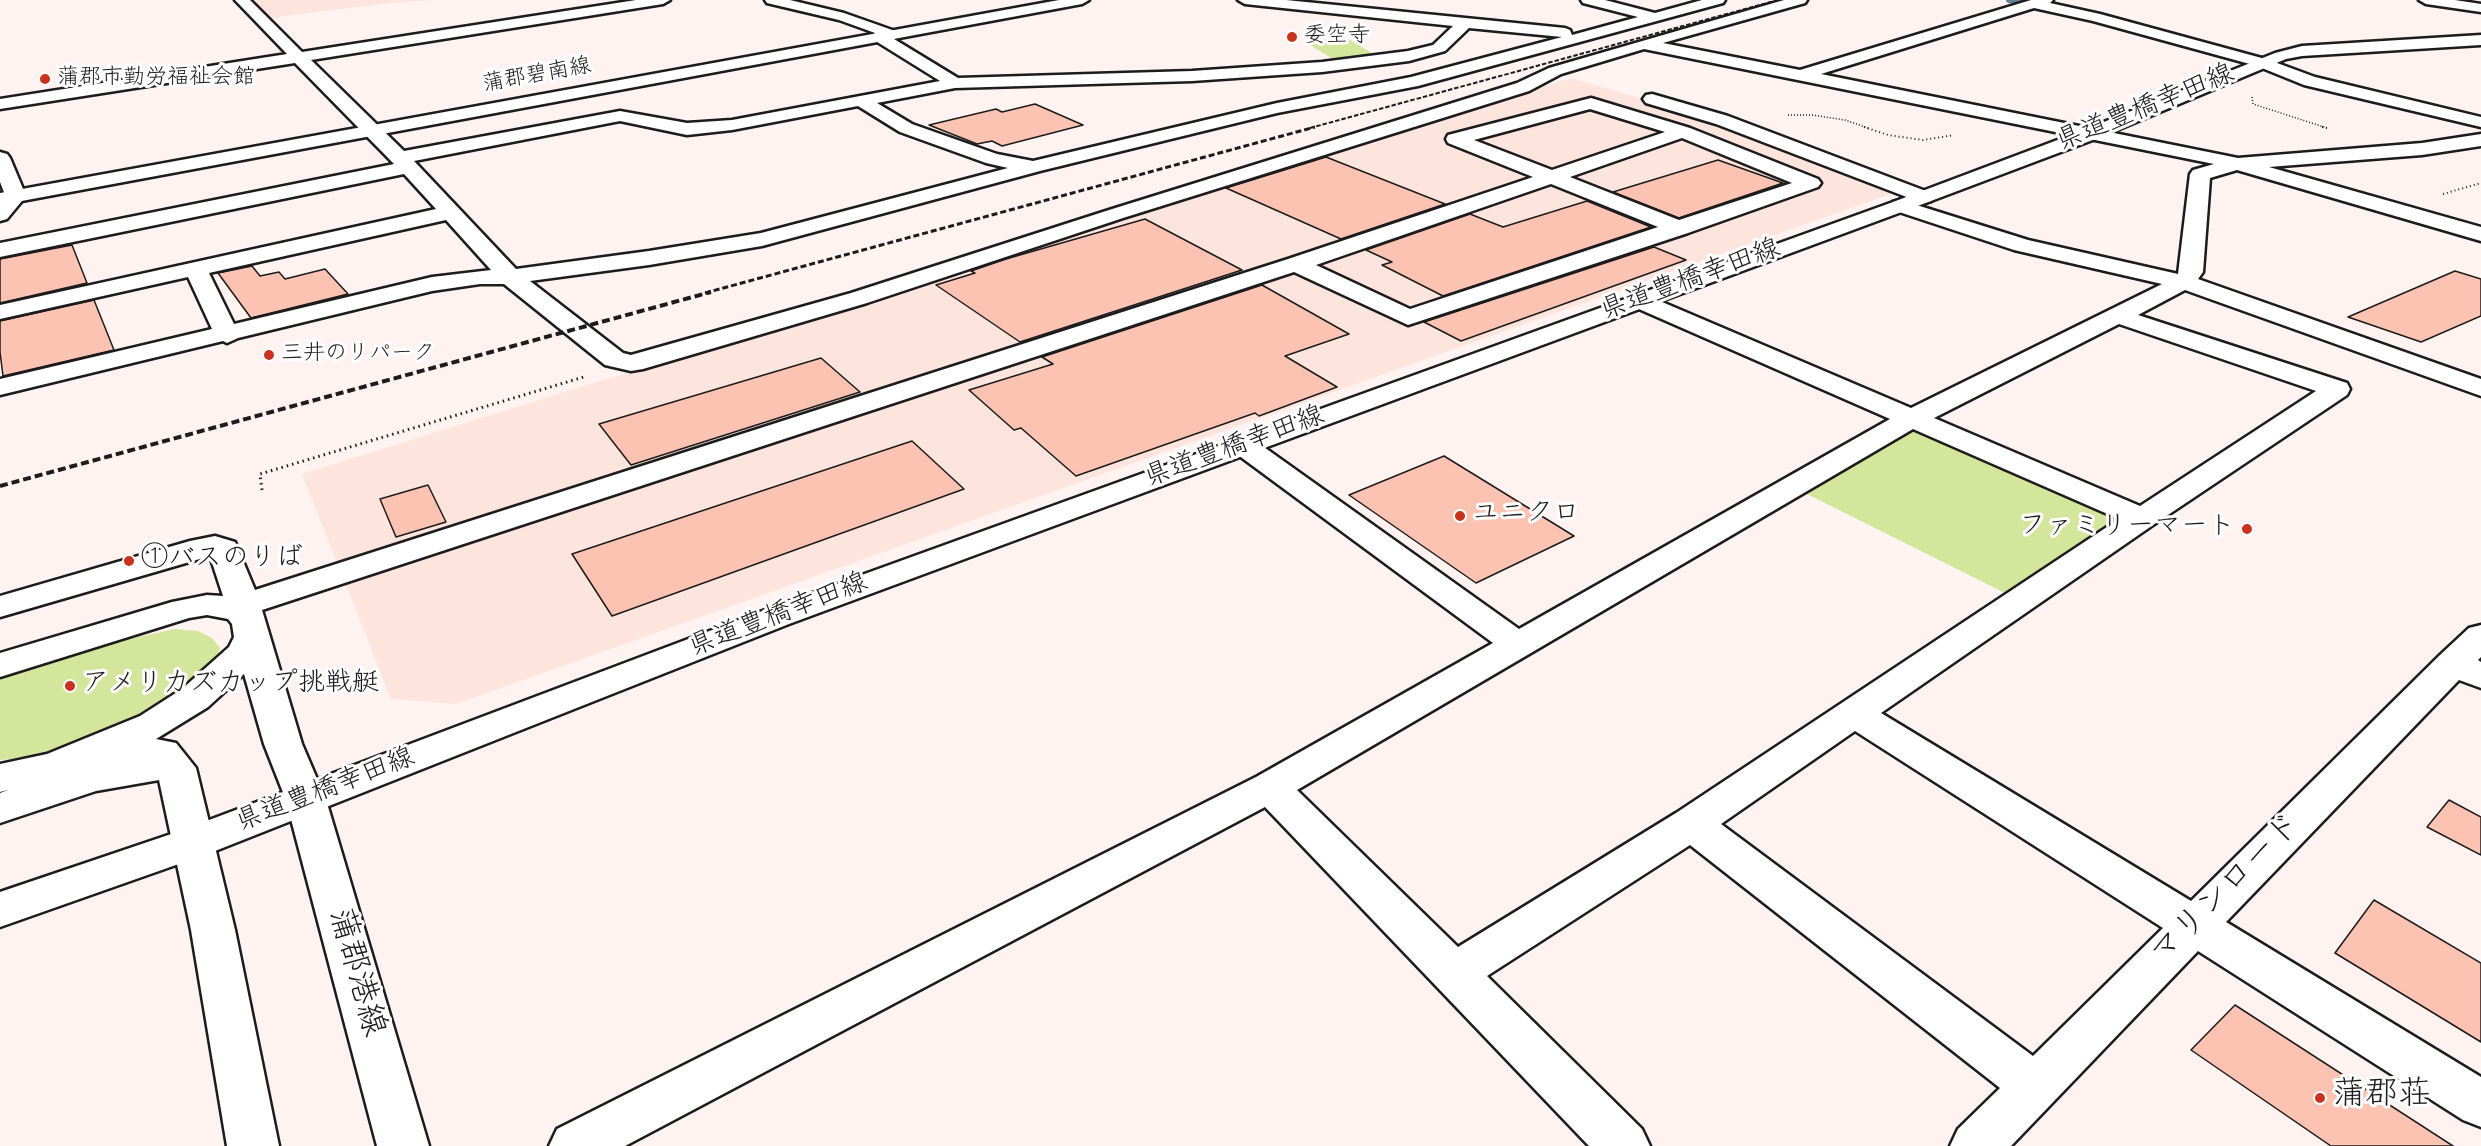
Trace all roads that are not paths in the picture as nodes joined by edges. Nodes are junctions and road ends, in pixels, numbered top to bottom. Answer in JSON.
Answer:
{"nodes":[{"id":1,"x":243,"y":0,"type":"edge"},
{"id":2,"x":663,"y":0,"type":"edge"},
{"id":3,"x":772,"y":0,"type":"edge"},
{"id":4,"x":1082,"y":0,"type":"edge"},
{"id":5,"x":1245,"y":0,"type":"edge"},
{"id":6,"x":1363,"y":0,"type":"edge"},
{"id":7,"x":1588,"y":0,"type":"edge"},
{"id":8,"x":1718,"y":0,"type":"edge"},
{"id":9,"x":1800,"y":0,"type":"edge"},
{"id":10,"x":2426,"y":0,"type":"edge"},
{"id":11,"x":2454,"y":0,"type":"edge"},
{"id":12,"x":2039,"y":2,"type":"edge"},
{"id":13,"x":2481,"y":6,"type":"edge"},
{"id":14,"x":1348,"y":10,"type":"junction"},
{"id":15,"x":1653,"y":16,"type":"junction"},
{"id":16,"x":1465,"y":23,"type":"junction"},
{"id":17,"x":1584,"y":35,"type":"junction"},
{"id":18,"x":886,"y":36,"type":"junction"},
{"id":19,"x":2481,"y":40,"type":"edge"},
{"id":20,"x":1642,"y":44,"type":"junction"},
{"id":21,"x":301,"y":58,"type":"junction"},
{"id":22,"x":2263,"y":63,"type":"junction"},
{"id":23,"x":1555,"y":71,"type":"junction"},
{"id":24,"x":1800,"y":75,"type":"junction"},
{"id":25,"x":1192,"y":76,"type":"junction"},
{"id":26,"x":1589,"y":81,"type":"dead end"},
{"id":27,"x":955,"y":83,"type":"junction"},
{"id":28,"x":1633,"y":94,"type":"dead end"},
{"id":29,"x":860,"y":100,"type":"junction"},
{"id":30,"x":0,"y":104,"type":"edge"},
{"id":31,"x":1277,"y":108,"type":"junction"},
{"id":32,"x":1308,"y":119,"type":"dead end"},
{"id":33,"x":2481,"y":122,"type":"edge"},
{"id":34,"x":1329,"y":126,"type":"dead end"},
{"id":35,"x":374,"y":130,"type":"junction"},
{"id":36,"x":1683,"y":132,"type":"junction"},
{"id":37,"x":2091,"y":134,"type":"junction"},
{"id":38,"x":1360,"y":137,"type":"junction"},
{"id":39,"x":2481,"y":140,"type":"edge"},
{"id":40,"x":2422,"y":148,"type":"junction"},
{"id":41,"x":0,"y":158,"type":"edge"},
{"id":42,"x":2465,"y":160,"type":"dead end"},
{"id":43,"x":404,"y":162,"type":"junction"},
{"id":44,"x":2238,"y":164,"type":"junction"},
{"id":45,"x":1034,"y":167,"type":"junction"},
{"id":46,"x":1550,"y":176,"type":"junction"},
{"id":47,"x":8,"y":198,"type":"edge"},
{"id":48,"x":1912,"y":202,"type":"junction"},
{"id":49,"x":448,"y":213,"type":"junction"},
{"id":50,"x":0,"y":215,"type":"edge"},
{"id":51,"x":1680,"y":228,"type":"junction"},
{"id":52,"x":2481,"y":234,"type":"edge"},
{"id":53,"x":0,"y":250,"type":"edge"},
{"id":54,"x":1296,"y":264,"type":"junction"},
{"id":55,"x":196,"y":270,"type":"junction"},
{"id":56,"x":510,"y":277,"type":"junction"},
{"id":57,"x":2184,"y":282,"type":"junction"},
{"id":58,"x":1640,"y":301,"type":"junction"},
{"id":59,"x":0,"y":312,"type":"edge"},
{"id":60,"x":2118,"y":316,"type":"junction"},
{"id":61,"x":227,"y":335,"type":"junction"},
{"id":62,"x":0,"y":387,"type":"edge"},
{"id":63,"x":2481,"y":388,"type":"edge"},
{"id":64,"x":1913,"y":418,"type":"junction"},
{"id":65,"x":1244,"y":446,"type":"junction"},
{"id":66,"x":2142,"y":518,"type":"junction"},
{"id":67,"x":0,"y":607,"type":"edge"},
{"id":68,"x":246,"y":613,"type":"junction"},
{"id":69,"x":0,"y":644,"type":"edge"},
{"id":70,"x":1518,"y":645,"type":"junction"},
{"id":71,"x":2472,"y":658,"type":"edge"},
{"id":72,"x":0,"y":665,"type":"edge"},
{"id":73,"x":1853,"y":713,"type":"junction"},
{"id":74,"x":84,"y":755,"type":"junction"},
{"id":75,"x":176,"y":768,"type":"junction"},
{"id":76,"x":0,"y":778,"type":"edge"},
{"id":77,"x":1270,"y":787,"type":"junction"},
{"id":78,"x":306,"y":800,"type":"junction"},
{"id":79,"x":0,"y":808,"type":"edge"},
{"id":80,"x":1691,"y":824,"type":"junction"},
{"id":81,"x":195,"y":842,"type":"junction"},
{"id":82,"x":0,"y":910,"type":"edge"},
{"id":83,"x":2193,"y":926,"type":"junction"},
{"id":84,"x":1454,"y":973,"type":"junction"},
{"id":85,"x":2036,"y":1087,"type":"junction"},
{"id":86,"x":2481,"y":1104,"type":"edge"},
{"id":87,"x":253,"y":1146,"type":"edge"},
{"id":88,"x":403,"y":1146,"type":"edge"},
{"id":89,"x":575,"y":1146,"type":"edge"},
{"id":90,"x":1624,"y":1146,"type":"edge"},
{"id":91,"x":1976,"y":1146,"type":"edge"}],
"edges":[{"from":1,"to":21,"type":"street"},
{"from":2,"to":21,"type":"street"},
{"from":3,"to":18,"type":"street"},
{"from":4,"to":18,"type":"street","name":"蒲郡碧南線"},
{"from":5,"to":14,"type":"street"},
{"from":6,"to":14,"type":"street"},
{"from":7,"to":15,"type":"street"},
{"from":8,"to":15,"type":"street"},
{"from":9,"to":20,"type":"street"},
{"from":10,"to":13,"type":"street"},
{"from":11,"to":13,"type":"street"},
{"from":12,"to":22,"type":"street"},
{"from":12,"to":24,"type":"street"},
{"from":14,"to":16,"type":"street"},
{"from":15,"to":17,"type":"street"},
{"from":16,"to":17,"type":"street"},
{"from":16,"to":25,"type":"street"},
{"from":17,"to":20,"type":"street"},
{"from":17,"to":31,"type":"street"},
{"from":18,"to":27,"type":"street"},
{"from":18,"to":35,"type":"street","name":"蒲郡碧南線"},
{"from":19,"to":22,"type":"street","name":"県道豊橋幸田線"},
{"from":20,"to":23,"type":"street"},
{"from":20,"to":24,"type":"street"},
{"from":21,"to":30,"type":"street"},
{"from":21,"to":35,"type":"street"},
{"from":22,"to":33,"type":"street"},
{"from":22,"to":37,"type":"street","name":"県道豊橋幸田線"},
{"from":23,"to":26,"type":"street"},
{"from":23,"to":38,"type":"street"},
{"from":24,"to":37,"type":"street"},
{"from":25,"to":27,"type":"street"},
{"from":25,"to":31,"type":"street"},
{"from":27,"to":29,"type":"street"},
{"from":28,"to":48,"type":"street"},
{"from":29,"to":43,"type":"street"},
{"from":29,"to":45,"type":"street"},
{"from":31,"to":32,"type":"street"},
{"from":31,"to":45,"type":"street"},
{"from":34,"to":38,"type":"street"},
{"from":35,"to":43,"type":"street"},
{"from":35,"to":47,"type":"street","name":"蒲郡碧南線"},
{"from":36,"to":46,"type":"street"},
{"from":36,"to":46,"type":"street"},
{"from":36,"to":51,"type":"street"},
{"from":37,"to":44,"type":"street"},
{"from":37,"to":48,"type":"street","name":"県道豊橋幸田線"},
{"from":38,"to":56,"type":"street"},
{"from":39,"to":40,"type":"street"},
{"from":40,"to":42,"type":"street"},
{"from":40,"to":44,"type":"street"},
{"from":41,"to":47,"type":"street"},
{"from":43,"to":49,"type":"street"},
{"from":43,"to":53,"type":"street"},
{"from":44,"to":52,"type":"street"},
{"from":44,"to":57,"type":"street"},
{"from":45,"to":56,"type":"street"},
{"from":46,"to":51,"type":"street"},
{"from":46,"to":54,"type":"street"},
{"from":47,"to":50,"type":"street"},
{"from":48,"to":57,"type":"street"},
{"from":48,"to":58,"type":"street","name":"県道豊橋幸田線"},
{"from":49,"to":55,"type":"street"},
{"from":49,"to":56,"type":"street"},
{"from":51,"to":54,"type":"street"},
{"from":54,"to":68,"type":"street"},
{"from":55,"to":59,"type":"street"},
{"from":55,"to":61,"type":"street"},
{"from":56,"to":61,"type":"street"},
{"from":57,"to":60,"type":"street"},
{"from":57,"to":63,"type":"street"},
{"from":58,"to":64,"type":"street"},
{"from":58,"to":65,"type":"street","name":"県道豊橋幸田線"},
{"from":60,"to":64,"type":"street"},
{"from":60,"to":66,"type":"street"},
{"from":61,"to":62,"type":"street"},
{"from":64,"to":66,"type":"street"},
{"from":64,"to":70,"type":"street"},
{"from":65,"to":70,"type":"street"},
{"from":65,"to":78,"type":"street","name":"県道豊橋幸田線"},
{"from":66,"to":73,"type":"street"},
{"from":67,"to":68,"type":"street","name":"蒲郡港線"},
{"from":68,"to":69,"type":"street"},
{"from":68,"to":72,"type":"street"},
{"from":68,"to":74,"type":"street"},
{"from":68,"to":78,"type":"street","name":"蒲郡港線"},
{"from":70,"to":77,"type":"street"},
{"from":71,"to":83,"type":"street","name":"マリンロード"},
{"from":73,"to":80,"type":"street"},
{"from":73,"to":83,"type":"street"},
{"from":74,"to":75,"type":"street"},
{"from":74,"to":76,"type":"street"},
{"from":75,"to":79,"type":"street"},
{"from":75,"to":81,"type":"street"},
{"from":77,"to":84,"type":"street"},
{"from":77,"to":89,"type":"street"},
{"from":78,"to":81,"type":"street","name":"県道豊橋幸田線"},
{"from":78,"to":88,"type":"street","name":"蒲郡港線"},
{"from":80,"to":84,"type":"street"},
{"from":80,"to":85,"type":"street"},
{"from":81,"to":82,"type":"street","name":"県道豊橋幸田線"},
{"from":81,"to":87,"type":"street"},
{"from":83,"to":85,"type":"street","name":"マリンロード"},
{"from":83,"to":86,"type":"street"},
{"from":84,"to":90,"type":"street"},
{"from":85,"to":91,"type":"street","name":"マリンロード"}]}
